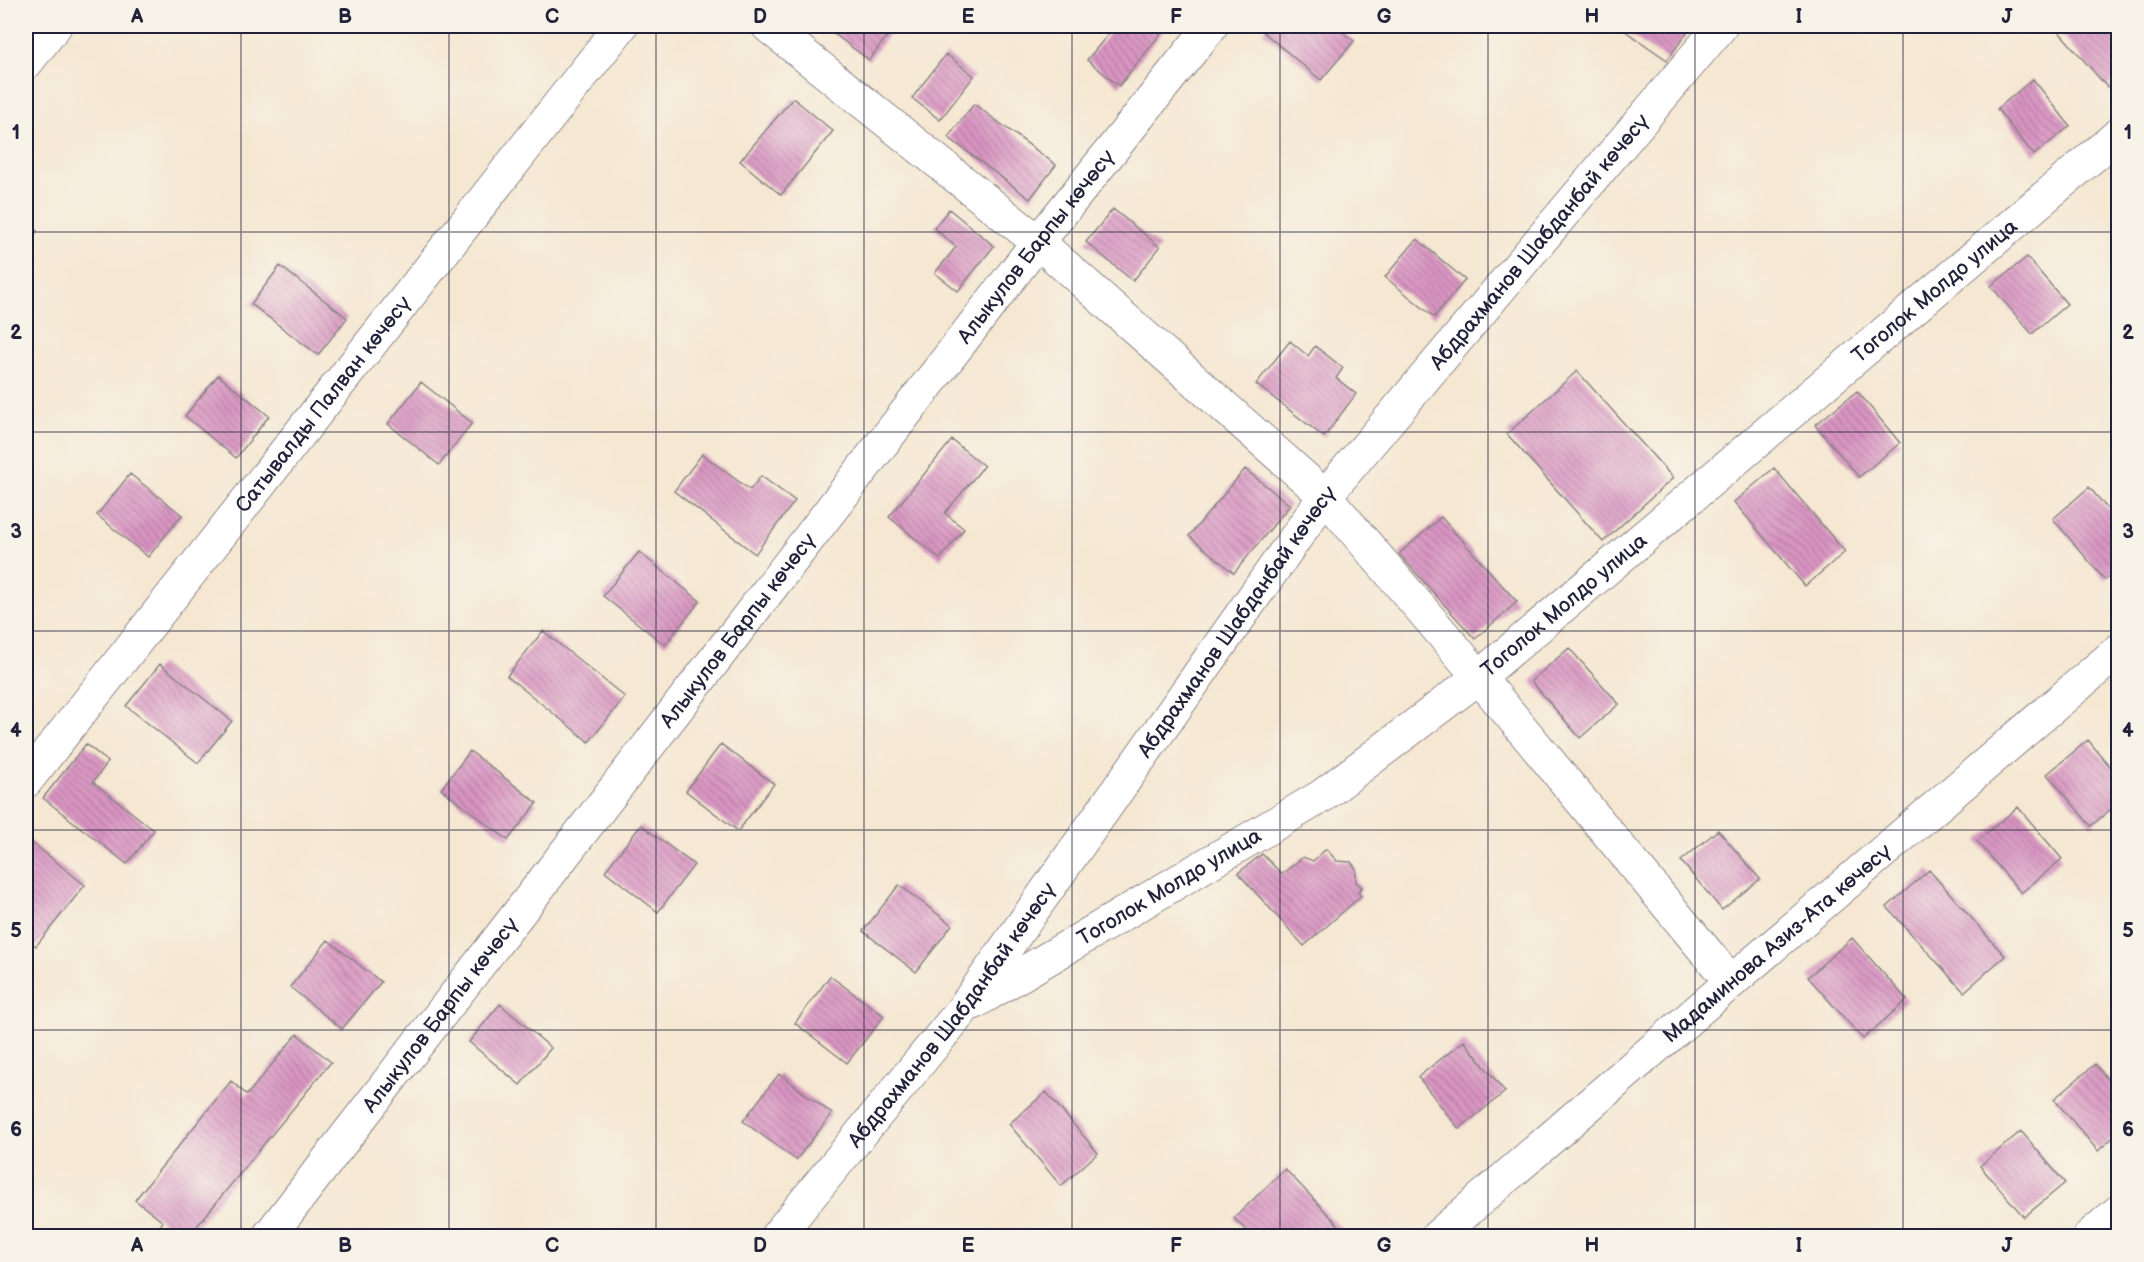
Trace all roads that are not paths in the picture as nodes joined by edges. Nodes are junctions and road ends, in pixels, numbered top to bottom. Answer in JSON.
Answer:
{"nodes":[{"id":1,"x":55,"y":26,"type":"edge"},
{"id":2,"x":621,"y":26,"type":"edge"},
{"id":3,"x":768,"y":26,"type":"edge"},
{"id":4,"x":1211,"y":26,"type":"edge"},
{"id":5,"x":1721,"y":26,"type":"edge"},
{"id":6,"x":26,"y":63,"type":"edge"},
{"id":7,"x":2118,"y":135,"type":"edge"},
{"id":8,"x":1038,"y":242,"type":"junction"},
{"id":9,"x":1325,"y":496,"type":"junction"},
{"id":10,"x":2118,"y":651,"type":"edge"},
{"id":11,"x":1479,"y":677,"type":"junction"},
{"id":12,"x":26,"y":781,"type":"edge"},
{"id":13,"x":1731,"y":982,"type":"junction"},
{"id":14,"x":963,"y":1009,"type":"junction"},
{"id":15,"x":2118,"y":1212,"type":"edge"},
{"id":16,"x":269,"y":1236,"type":"edge"},
{"id":17,"x":777,"y":1236,"type":"edge"},
{"id":18,"x":1438,"y":1236,"type":"edge"},
{"id":19,"x":2090,"y":1236,"type":"edge"}],
"edges":[{"from":1,"to":6,"type":"street"},
{"from":2,"to":12,"type":"street","name":"Сатывалды Палван көчөсү"},
{"from":3,"to":8,"type":"street"},
{"from":4,"to":8,"type":"street","name":"Алыкулов Барпы көчөсү"},
{"from":5,"to":9,"type":"street","name":"Абдрахманов Шабданбай көчөсү"},
{"from":7,"to":11,"type":"street","name":"Тоголок Молдо улица"},
{"from":8,"to":9,"type":"street"},
{"from":8,"to":16,"type":"street","name":"Алыкулов Барпы көчөсү"},
{"from":9,"to":11,"type":"street"},
{"from":9,"to":14,"type":"street","name":"Абдрахманов Шабданбай көчөсү"},
{"from":10,"to":13,"type":"street","name":"Мадаминова Азиз-Ата көчөсү"},
{"from":11,"to":13,"type":"street"},
{"from":11,"to":14,"type":"street","name":"Тоголок Молдо улица"},
{"from":13,"to":18,"type":"street","name":"Мадаминова Азиз-Ата көчөсү"},
{"from":14,"to":17,"type":"street","name":"Абдрахманов Шабданбай көчөсү"},
{"from":15,"to":19,"type":"street"}]}
